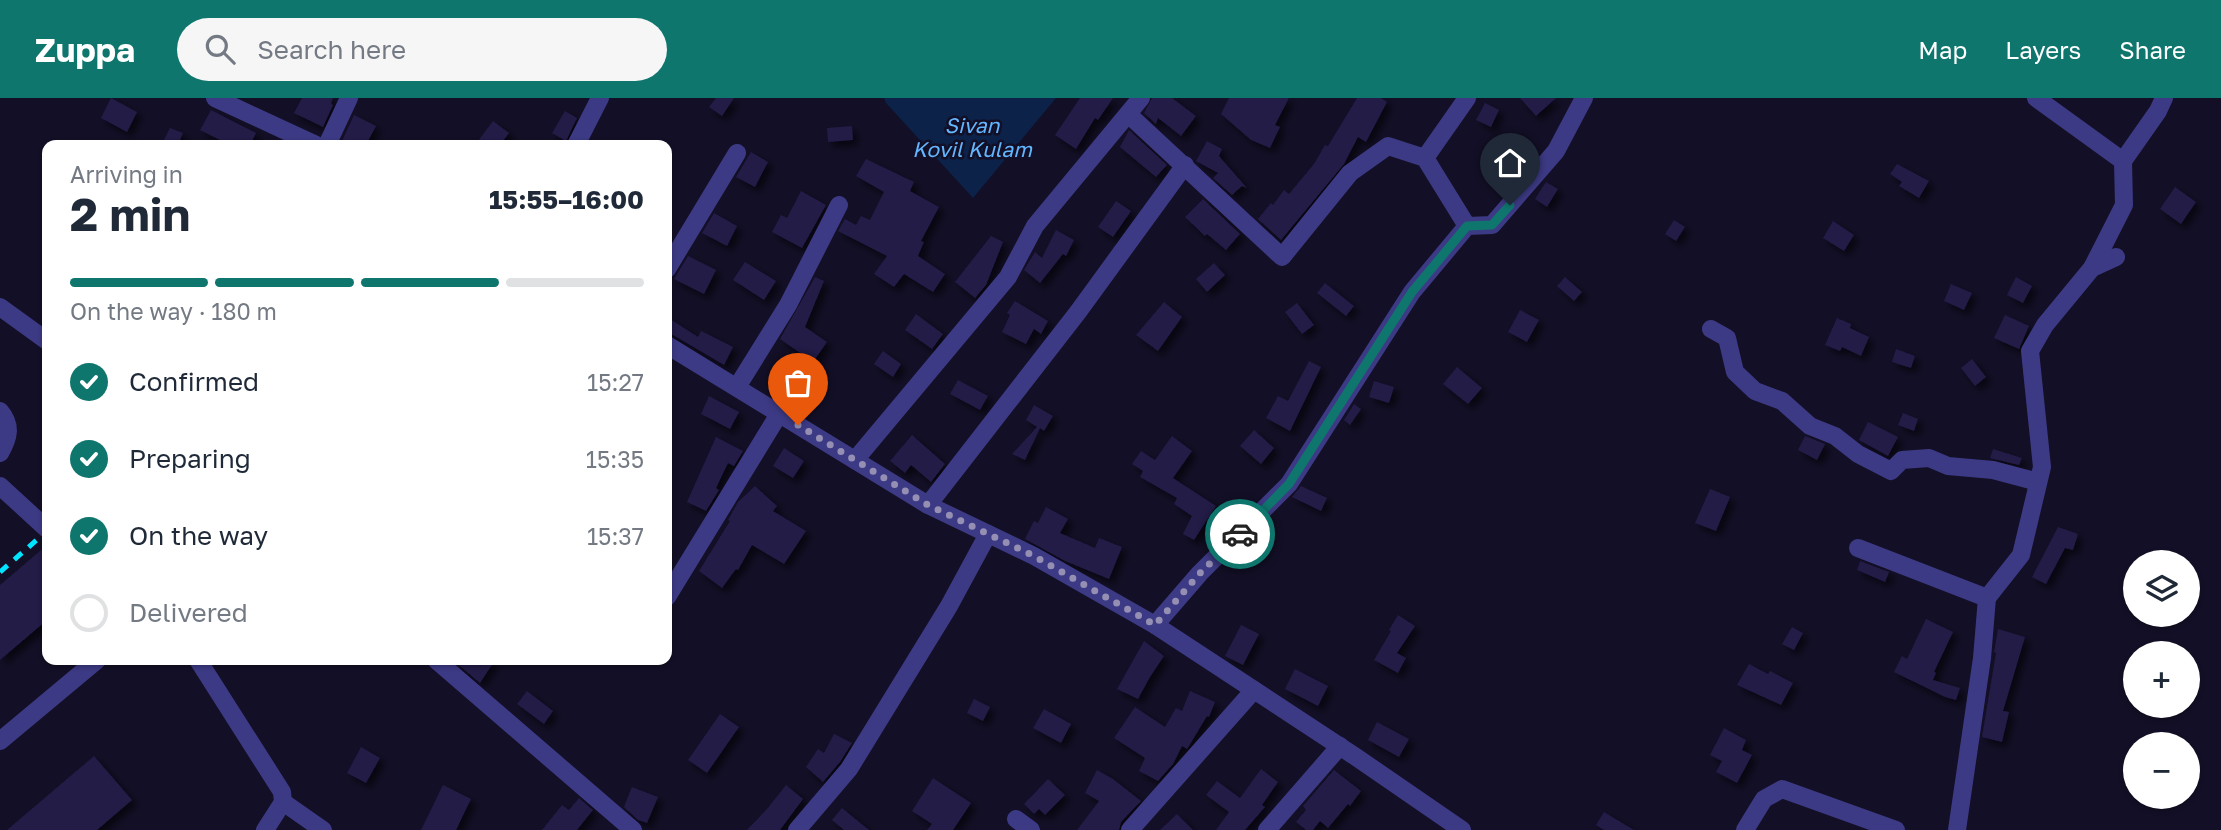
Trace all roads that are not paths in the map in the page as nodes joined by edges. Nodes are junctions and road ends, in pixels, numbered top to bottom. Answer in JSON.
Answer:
{"nodes":[{"id":1,"x":215,"y":98,"type":"edge"},
{"id":2,"x":349,"y":98,"type":"edge"},
{"id":3,"x":600,"y":98,"type":"edge"},
{"id":4,"x":1140,"y":98,"type":"edge"},
{"id":5,"x":1467,"y":98,"type":"edge"},
{"id":6,"x":1584,"y":98,"type":"edge"},
{"id":7,"x":2036,"y":98,"type":"edge"},
{"id":8,"x":2164,"y":98,"type":"edge"},
{"id":9,"x":1128,"y":114,"type":"junction"},
{"id":10,"x":306,"y":140,"type":"edge"},
{"id":11,"x":329,"y":140,"type":"edge"},
{"id":12,"x":579,"y":140,"type":"edge"},
{"id":13,"x":737,"y":153,"type":"dead end"},
{"id":14,"x":1425,"y":158,"type":"junction"},
{"id":15,"x":2123,"y":161,"type":"junction"},
{"id":16,"x":1185,"y":165,"type":"junction"},
{"id":17,"x":839,"y":205,"type":"dead end"},
{"id":18,"x":1467,"y":226,"type":"junction"},
{"id":19,"x":2116,"y":257,"type":"dead end"},
{"id":20,"x":672,"y":261,"type":"edge"},
{"id":21,"x":2092,"y":268,"type":"junction"},
{"id":22,"x":0,"y":307,"type":"edge"},
{"id":23,"x":1711,"y":329,"type":"dead end"},
{"id":24,"x":42,"y":337,"type":"edge"},
{"id":25,"x":672,"y":348,"type":"edge"},
{"id":26,"x":737,"y":387,"type":"junction"},
{"id":27,"x":0,"y":411,"type":"edge"},
{"id":28,"x":779,"y":414,"type":"junction"},
{"id":29,"x":0,"y":453,"type":"edge"},
{"id":30,"x":855,"y":460,"type":"junction"},
{"id":31,"x":2038,"y":482,"type":"junction"},
{"id":32,"x":0,"y":486,"type":"edge"},
{"id":33,"x":928,"y":505,"type":"junction"},
{"id":34,"x":42,"y":524,"type":"edge"},
{"id":35,"x":988,"y":534,"type":"junction"},
{"id":36,"x":1858,"y":548,"type":"dead end"},
{"id":37,"x":672,"y":589,"type":"edge"},
{"id":38,"x":1987,"y":598,"type":"junction"},
{"id":39,"x":1155,"y":625,"type":"junction"},
{"id":40,"x":91,"y":665,"type":"edge"},
{"id":41,"x":201,"y":665,"type":"edge"},
{"id":42,"x":442,"y":665,"type":"edge"},
{"id":43,"x":1254,"y":691,"type":"junction"},
{"id":44,"x":0,"y":741,"type":"edge"},
{"id":45,"x":1340,"y":746,"type":"junction"},
{"id":46,"x":283,"y":802,"type":"junction"},
{"id":47,"x":1016,"y":819,"type":"dead end"},
{"id":48,"x":265,"y":830,"type":"edge"},
{"id":49,"x":323,"y":830,"type":"edge"},
{"id":50,"x":633,"y":830,"type":"edge"},
{"id":51,"x":797,"y":830,"type":"edge"},
{"id":52,"x":1031,"y":830,"type":"edge"},
{"id":53,"x":1130,"y":830,"type":"edge"},
{"id":54,"x":1267,"y":830,"type":"edge"},
{"id":55,"x":1462,"y":830,"type":"edge"},
{"id":56,"x":1745,"y":830,"type":"edge"},
{"id":57,"x":1896,"y":830,"type":"edge"},
{"id":58,"x":1957,"y":830,"type":"edge"}],
"edges":[{"from":1,"to":10,"type":"street"},
{"from":2,"to":11,"type":"street"},
{"from":3,"to":12,"type":"street"},
{"from":4,"to":9,"type":"street"},
{"from":5,"to":14,"type":"street"},
{"from":6,"to":18,"type":"street"},
{"from":7,"to":15,"type":"street"},
{"from":8,"to":15,"type":"street"},
{"from":9,"to":16,"type":"street"},
{"from":9,"to":30,"type":"street"},
{"from":13,"to":20,"type":"street"},
{"from":14,"to":16,"type":"street"},
{"from":14,"to":18,"type":"street"},
{"from":15,"to":21,"type":"street"},
{"from":16,"to":33,"type":"street"},
{"from":17,"to":26,"type":"street"},
{"from":18,"to":39,"type":"street"},
{"from":19,"to":21,"type":"street"},
{"from":21,"to":31,"type":"street"},
{"from":22,"to":24,"type":"street"},
{"from":23,"to":31,"type":"street"},
{"from":25,"to":26,"type":"street"},
{"from":26,"to":28,"type":"street"},
{"from":27,"to":29,"type":"street"},
{"from":28,"to":30,"type":"street"},
{"from":28,"to":37,"type":"street"},
{"from":30,"to":33,"type":"street"},
{"from":31,"to":38,"type":"street"},
{"from":32,"to":34,"type":"street"},
{"from":33,"to":35,"type":"street"},
{"from":35,"to":39,"type":"street"},
{"from":35,"to":51,"type":"street"},
{"from":36,"to":38,"type":"street"},
{"from":38,"to":58,"type":"street"},
{"from":39,"to":43,"type":"street"},
{"from":40,"to":44,"type":"street"},
{"from":41,"to":46,"type":"street"},
{"from":42,"to":50,"type":"street"},
{"from":43,"to":45,"type":"street"},
{"from":43,"to":53,"type":"street"},
{"from":45,"to":54,"type":"street"},
{"from":45,"to":55,"type":"street"},
{"from":46,"to":48,"type":"street"},
{"from":46,"to":49,"type":"street"},
{"from":47,"to":52,"type":"street"},
{"from":56,"to":57,"type":"street"}]}
